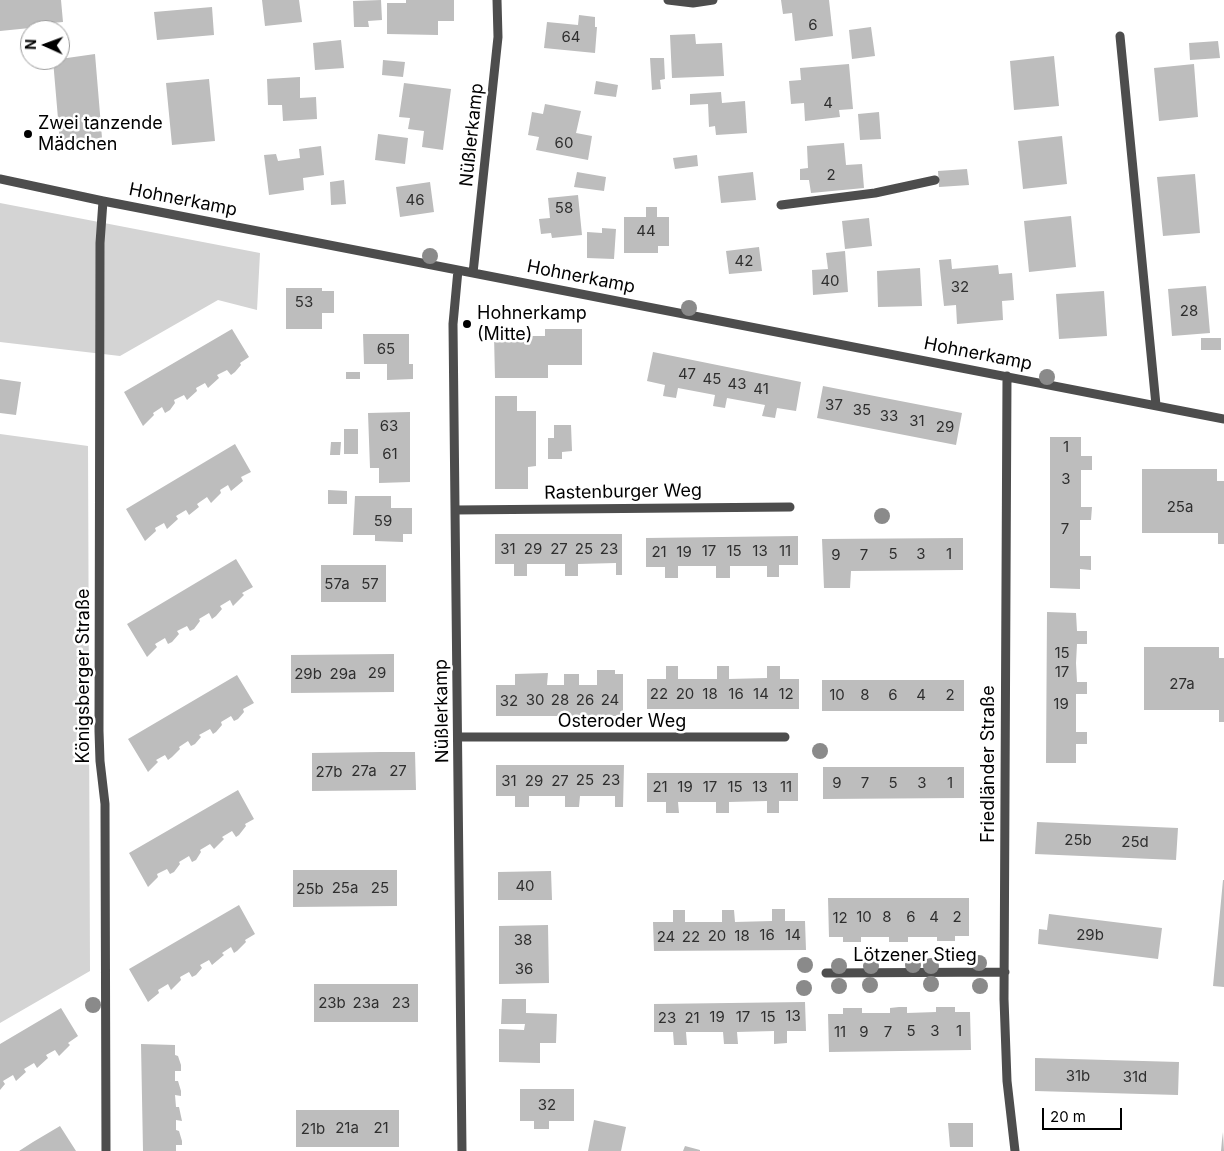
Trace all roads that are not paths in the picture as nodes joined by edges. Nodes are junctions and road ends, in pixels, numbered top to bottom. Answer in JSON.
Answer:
{"nodes":[{"id":1,"x":497,"y":0,"type":"edge"},
{"id":2,"x":668,"y":0,"type":"edge"},
{"id":3,"x":713,"y":0,"type":"edge"},
{"id":4,"x":1120,"y":36,"type":"dead end"},
{"id":5,"x":0,"y":179,"type":"edge"},
{"id":6,"x":935,"y":180,"type":"dead end"},
{"id":7,"x":103,"y":201,"type":"junction"},
{"id":8,"x":781,"y":205,"type":"dead end"},
{"id":9,"x":458,"y":270,"type":"junction"},
{"id":10,"x":473,"y":273,"type":"junction"},
{"id":11,"x":1007,"y":376,"type":"junction"},
{"id":12,"x":1156,"y":405,"type":"junction"},
{"id":13,"x":1224,"y":419,"type":"edge"},
{"id":14,"x":790,"y":506,"type":"dead end"},
{"id":15,"x":456,"y":510,"type":"junction"},
{"id":16,"x":459,"y":737,"type":"junction"},
{"id":17,"x":786,"y":737,"type":"dead end"},
{"id":18,"x":1004,"y":972,"type":"junction"},
{"id":19,"x":826,"y":973,"type":"dead end"},
{"id":20,"x":106,"y":1151,"type":"edge"},
{"id":21,"x":462,"y":1151,"type":"edge"},
{"id":22,"x":1015,"y":1151,"type":"edge"}],
"edges":[{"from":1,"to":10,"type":"street","name":"Nüßlerkamp"},
{"from":2,"to":3,"type":"street"},
{"from":4,"to":12,"type":"street"},
{"from":5,"to":7,"type":"street","name":"Hohnerkamp"},
{"from":6,"to":8,"type":"street"},
{"from":7,"to":9,"type":"street","name":"Hohnerkamp"},
{"from":7,"to":20,"type":"street","name":"Königsberger Straße"},
{"from":9,"to":10,"type":"street","name":"Hohnerkamp"},
{"from":9,"to":15,"type":"street","name":"Nüßlerkamp"},
{"from":10,"to":11,"type":"street","name":"Hohnerkamp"},
{"from":11,"to":12,"type":"street","name":"Hohnerkamp"},
{"from":11,"to":18,"type":"street","name":"Friedländer Straße"},
{"from":12,"to":13,"type":"street","name":"Hohnerkamp"},
{"from":14,"to":15,"type":"street","name":"Rastenburger Weg"},
{"from":15,"to":16,"type":"street","name":"Nüßlerkamp"},
{"from":16,"to":17,"type":"street","name":"Osteroder Weg"},
{"from":16,"to":21,"type":"street","name":"Nüßlerkamp"},
{"from":18,"to":19,"type":"street","name":"Lötzener Stieg"},
{"from":18,"to":22,"type":"street","name":"Friedländer Straße"}]}
